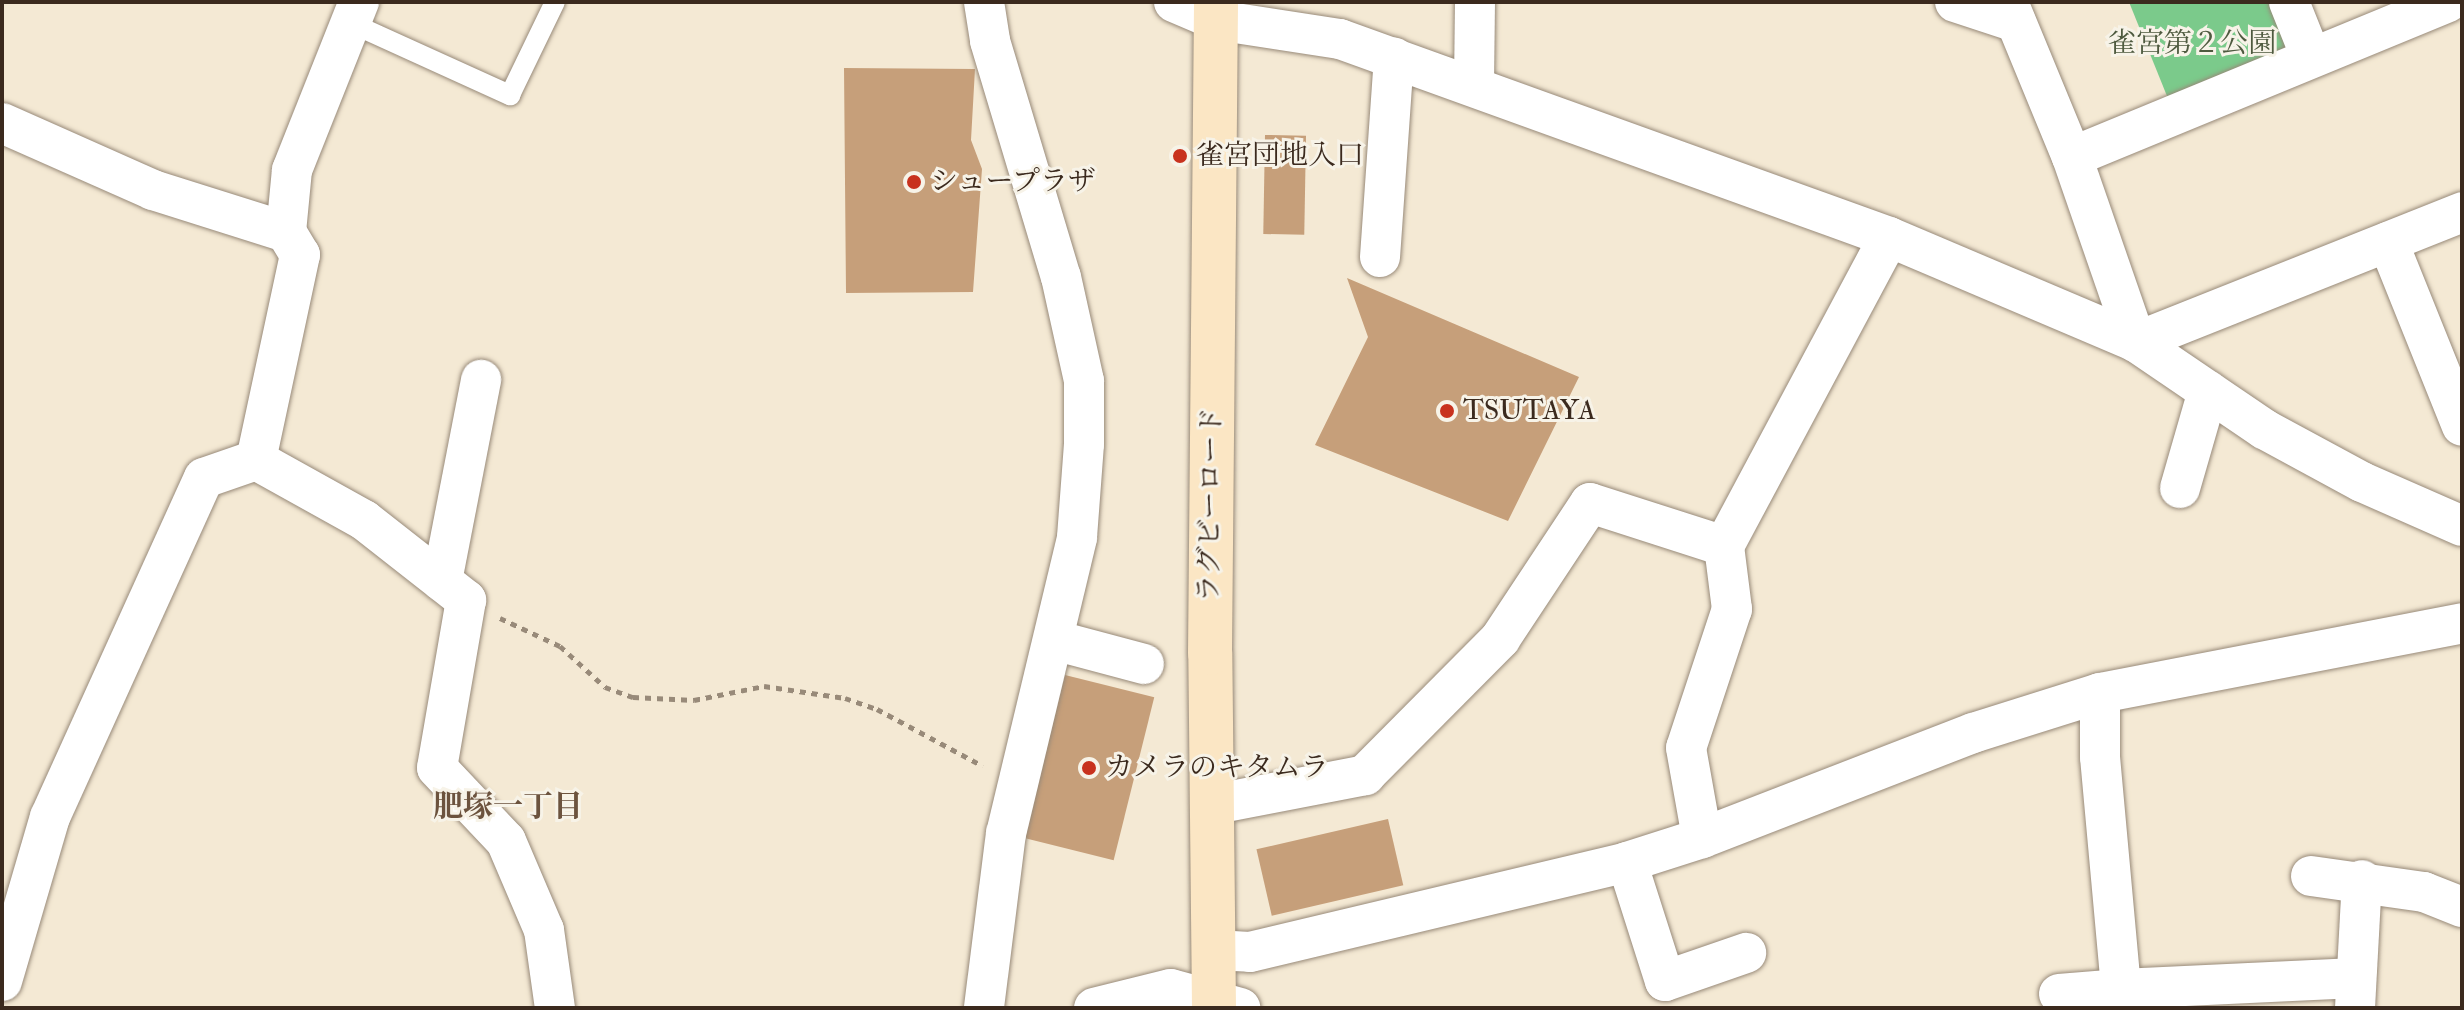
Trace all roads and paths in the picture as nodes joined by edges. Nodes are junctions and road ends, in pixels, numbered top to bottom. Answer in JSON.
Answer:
{"nodes":[{"id":1,"x":555,"y":2,"type":"edge"},
{"id":2,"x":984,"y":2,"type":"edge"},
{"id":3,"x":1174,"y":2,"type":"edge"},
{"id":4,"x":1475,"y":2,"type":"edge"},
{"id":5,"x":1955,"y":2,"type":"edge"},
{"id":6,"x":2289,"y":2,"type":"edge"},
{"id":7,"x":2448,"y":2,"type":"edge"},
{"id":8,"x":1216,"y":11,"type":"edge"},
{"id":9,"x":355,"y":12,"type":"edge"},
{"id":10,"x":2012,"y":12,"type":"edge"},
{"id":11,"x":1394,"y":57,"type":"junction"},
{"id":12,"x":2311,"y":57,"type":"junction"},
{"id":13,"x":1474,"y":84,"type":"junction"},
{"id":14,"x":2,"y":123,"type":"edge"},
{"id":15,"x":2072,"y":157,"type":"junction"},
{"id":16,"x":2462,"y":212,"type":"edge"},
{"id":17,"x":286,"y":232,"type":"junction"},
{"id":18,"x":1889,"y":237,"type":"junction"},
{"id":19,"x":2388,"y":242,"type":"junction"},
{"id":20,"x":1380,"y":257,"type":"dead end"},
{"id":21,"x":2136,"y":342,"type":"junction"},
{"id":22,"x":481,"y":380,"type":"dead end"},
{"id":23,"x":2208,"y":391,"type":"junction"},
{"id":24,"x":2462,"y":426,"type":"edge"},
{"id":25,"x":256,"y":460,"type":"junction"},
{"id":26,"x":2180,"y":488,"type":"dead end"},
{"id":27,"x":2462,"y":526,"type":"edge"},
{"id":28,"x":1724,"y":546,"type":"junction"},
{"id":29,"x":454,"y":592,"type":"junction"},
{"id":30,"x":2462,"y":623,"type":"edge"},
{"id":31,"x":1054,"y":640,"type":"junction"},
{"id":32,"x":1144,"y":664,"type":"dead end"},
{"id":33,"x":2100,"y":693,"type":"junction"},
{"id":34,"x":1018,"y":785,"type":"junction"},
{"id":35,"x":1215,"y":804,"type":"junction"},
{"id":36,"x":1702,"y":838,"type":"junction"},
{"id":37,"x":1627,"y":862,"type":"junction"},
{"id":38,"x":2311,"y":876,"type":"dead end"},
{"id":39,"x":2362,"y":880,"type":"junction"},
{"id":40,"x":2462,"y":907,"type":"edge"},
{"id":41,"x":1214,"y":950,"type":"junction"},
{"id":42,"x":1746,"y":953,"type":"dead end"},
{"id":43,"x":2,"y":981,"type":"edge"},
{"id":44,"x":2121,"y":989,"type":"junction"},
{"id":45,"x":2356,"y":993,"type":"edge"},
{"id":46,"x":2059,"y":994,"type":"dead end"},
{"id":47,"x":2186,"y":996,"type":"edge"},
{"id":48,"x":1223,"y":1005,"type":"edge"},
{"id":49,"x":555,"y":1008,"type":"edge"},
{"id":50,"x":984,"y":1008,"type":"edge"},
{"id":51,"x":1094,"y":1008,"type":"edge"}],
"edges":[{"from":1,"to":9,"type":"lane"},
{"from":2,"to":31,"type":"street"},
{"from":3,"to":8,"type":"street"},
{"from":4,"to":13,"type":"street"},
{"from":5,"to":10,"type":"street"},
{"from":6,"to":12,"type":"street"},
{"from":7,"to":12,"type":"street"},
{"from":8,"to":11,"type":"street"},
{"from":8,"to":35,"type":"street","name":"ラグビーロード"},
{"from":9,"to":17,"type":"street"},
{"from":10,"to":15,"type":"street"},
{"from":11,"to":13,"type":"street"},
{"from":11,"to":20,"type":"street"},
{"from":12,"to":15,"type":"street"},
{"from":13,"to":18,"type":"street"},
{"from":14,"to":17,"type":"street"},
{"from":15,"to":21,"type":"street"},
{"from":16,"to":19,"type":"street"},
{"from":17,"to":25,"type":"street"},
{"from":18,"to":21,"type":"street"},
{"from":18,"to":28,"type":"street"},
{"from":19,"to":21,"type":"street"},
{"from":19,"to":24,"type":"street"},
{"from":21,"to":23,"type":"street"},
{"from":22,"to":29,"type":"street"},
{"from":23,"to":26,"type":"street"},
{"from":23,"to":27,"type":"street"},
{"from":25,"to":29,"type":"street"},
{"from":25,"to":43,"type":"street"},
{"from":28,"to":35,"type":"street"},
{"from":28,"to":36,"type":"street"},
{"from":29,"to":34,"type":"path"},
{"from":29,"to":49,"type":"street"},
{"from":30,"to":33,"type":"street"},
{"from":31,"to":32,"type":"street"},
{"from":31,"to":34,"type":"street"},
{"from":33,"to":36,"type":"street"},
{"from":33,"to":44,"type":"street"},
{"from":34,"to":50,"type":"street"},
{"from":35,"to":41,"type":"street","name":"ラグビーロード"},
{"from":36,"to":37,"type":"street"},
{"from":37,"to":41,"type":"street"},
{"from":37,"to":42,"type":"street"},
{"from":38,"to":39,"type":"street"},
{"from":39,"to":40,"type":"street"},
{"from":39,"to":45,"type":"street"},
{"from":41,"to":48,"type":"street","name":"ラグビーロード"},
{"from":44,"to":46,"type":"street"},
{"from":44,"to":47,"type":"street"},
{"from":45,"to":47,"type":"street"},
{"from":48,"to":51,"type":"street"}]}
